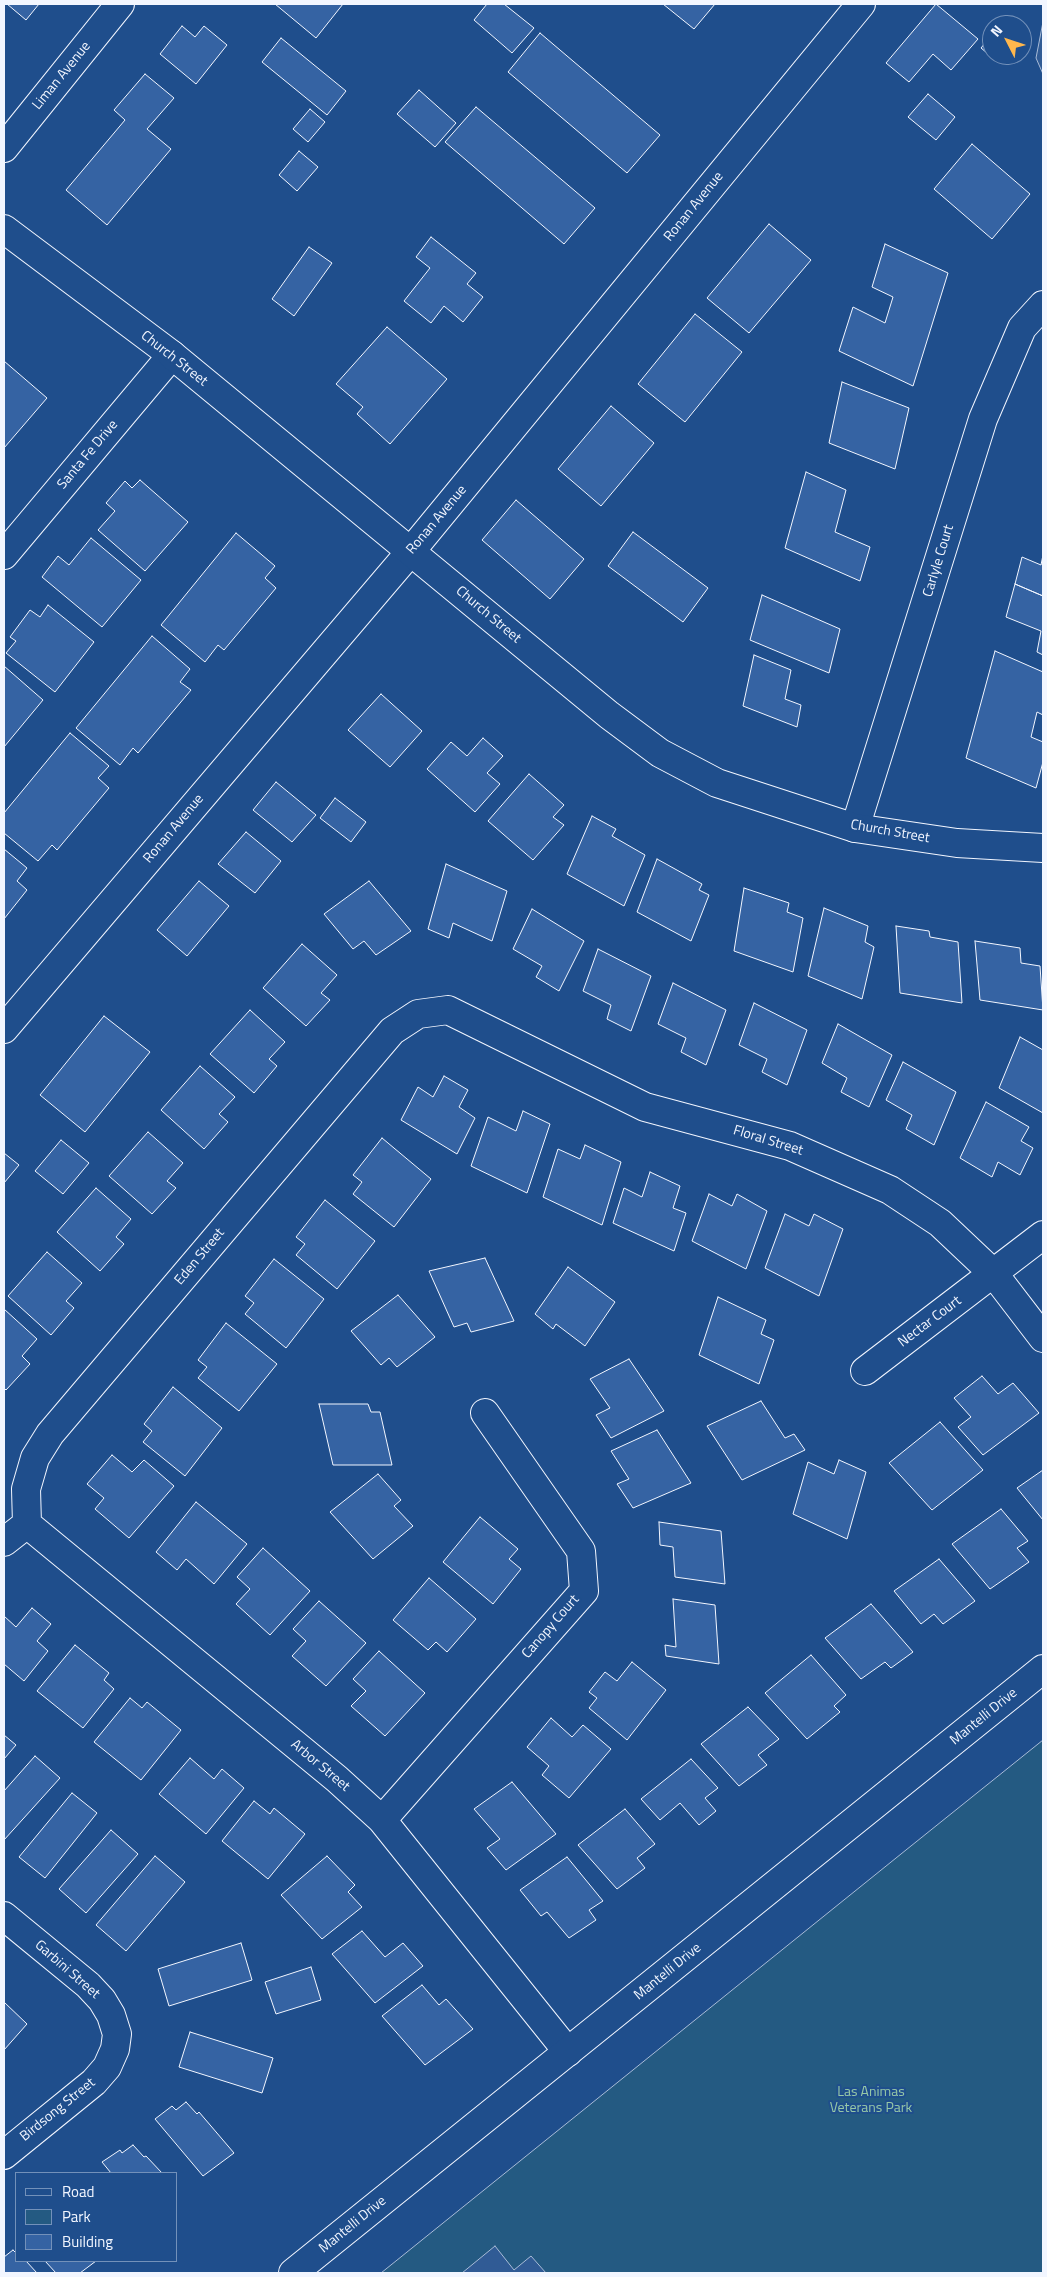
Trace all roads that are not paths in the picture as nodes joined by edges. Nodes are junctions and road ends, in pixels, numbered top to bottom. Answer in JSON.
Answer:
{"nodes":[{"id":1,"x":120,"y":4,"type":"edge"},
{"id":2,"x":861,"y":4,"type":"edge"},
{"id":3,"x":4,"y":148,"type":"edge"},
{"id":4,"x":4,"y":229,"type":"edge"},
{"id":5,"x":1043,"y":304,"type":"edge"},
{"id":6,"x":172,"y":355,"type":"junction"},
{"id":7,"x":411,"y":551,"type":"junction"},
{"id":8,"x":4,"y":555,"type":"edge"},
{"id":9,"x":855,"y":828,"type":"junction"},
{"id":10,"x":1043,"y":848,"type":"edge"},
{"id":11,"x":448,"y":1010,"type":"joint"},
{"id":12,"x":4,"y":1029,"type":"edge"},
{"id":13,"x":1043,"y":1235,"type":"edge"},
{"id":14,"x":994,"y":1274,"type":"junction"},
{"id":15,"x":1043,"y":1338,"type":"edge"},
{"id":16,"x":865,"y":1371,"type":"dead end"},
{"id":17,"x":485,"y":1413,"type":"dead end"},
{"id":18,"x":27,"y":1524,"type":"junction"},
{"id":19,"x":4,"y":1542,"type":"edge"},
{"id":20,"x":1043,"y":1669,"type":"edge"},
{"id":21,"x":382,"y":1820,"type":"junction"},
{"id":22,"x":4,"y":1916,"type":"edge"},
{"id":23,"x":118,"y":2034,"type":"joint"},
{"id":24,"x":568,"y":2052,"type":"junction"},
{"id":25,"x":4,"y":2155,"type":"edge"},
{"id":26,"x":293,"y":2273,"type":"edge"}],
"edges":[{"from":1,"to":3,"type":"street","name":"Liman Avenue"},
{"from":2,"to":7,"type":"street","name":"Ronan Avenue"},
{"from":4,"to":6,"type":"street","name":"Church Street"},
{"from":5,"to":9,"type":"street","name":"Carlyle Court"},
{"from":6,"to":7,"type":"street","name":"Church Street"},
{"from":6,"to":8,"type":"street","name":"Santa Fe Drive"},
{"from":7,"to":9,"type":"street","name":"Church Street"},
{"from":7,"to":12,"type":"street","name":"Ronan Avenue"},
{"from":9,"to":10,"type":"street","name":"Church Street"},
{"from":11,"to":14,"type":"street","name":"Floral Street"},
{"from":11,"to":18,"type":"street","name":"Eden Street"},
{"from":13,"to":14,"type":"street","name":"Nectar Court"},
{"from":14,"to":15,"type":"street","name":"Floral Street"},
{"from":14,"to":16,"type":"street","name":"Nectar Court"},
{"from":17,"to":21,"type":"street","name":"Canopy Court"},
{"from":18,"to":19,"type":"street"},
{"from":18,"to":21,"type":"street","name":"Arbor Street"},
{"from":20,"to":24,"type":"street","name":"Mantelli Drive"},
{"from":21,"to":24,"type":"street","name":"Arbor Street"},
{"from":22,"to":23,"type":"street","name":"Garbini Street"},
{"from":23,"to":25,"type":"street","name":"Birdsong Street"},
{"from":24,"to":26,"type":"street","name":"Mantelli Drive"}]}
